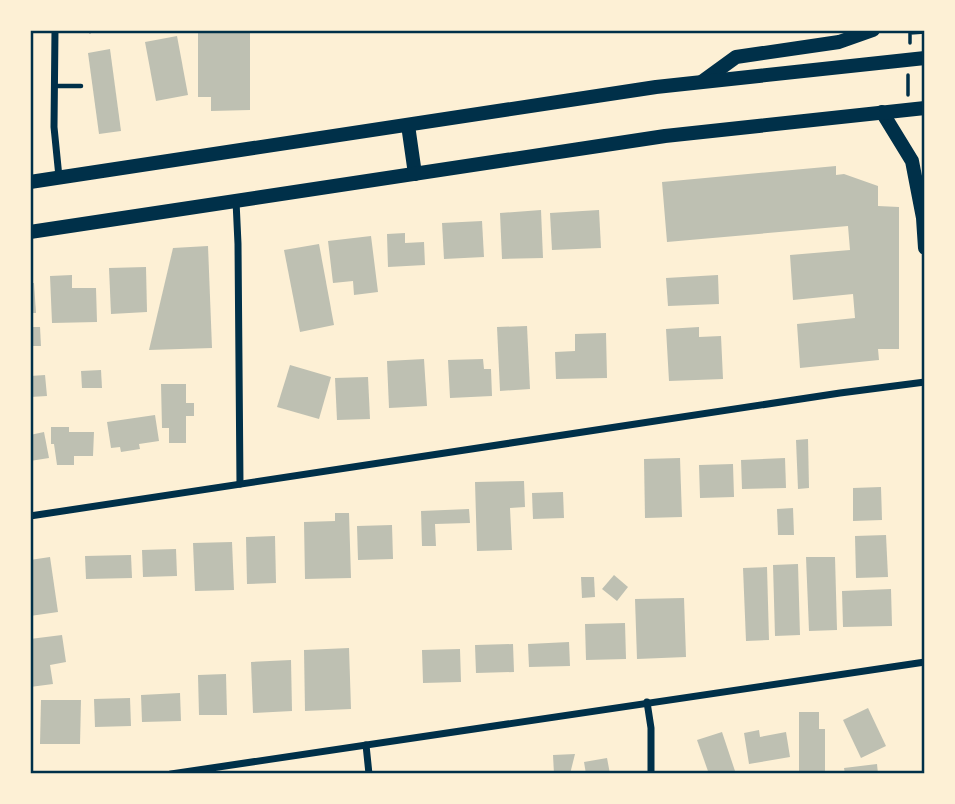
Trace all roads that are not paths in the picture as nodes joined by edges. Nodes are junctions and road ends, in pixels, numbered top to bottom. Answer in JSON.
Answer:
{"nodes":[{"id":1,"x":54,"y":30,"type":"edge"},
{"id":2,"x":873,"y":30,"type":"edge"},
{"id":3,"x":925,"y":58,"type":"edge"},
{"id":4,"x":702,"y":82,"type":"junction"},
{"id":5,"x":53,"y":86,"type":"junction"},
{"id":6,"x":81,"y":86,"type":"dead end"},
{"id":7,"x":925,"y":108,"type":"edge"},
{"id":8,"x":882,"y":112,"type":"junction"},
{"id":9,"x":408,"y":125,"type":"junction"},
{"id":10,"x":415,"y":174,"type":"junction"},
{"id":11,"x":59,"y":178,"type":"junction"},
{"id":12,"x":30,"y":182,"type":"edge"},
{"id":13,"x":236,"y":201,"type":"junction"},
{"id":14,"x":30,"y":232,"type":"edge"},
{"id":15,"x":925,"y":248,"type":"edge"},
{"id":16,"x":925,"y":382,"type":"edge"},
{"id":17,"x":240,"y":484,"type":"junction"},
{"id":18,"x":30,"y":516,"type":"edge"},
{"id":19,"x":925,"y":662,"type":"edge"},
{"id":20,"x":647,"y":702,"type":"junction"},
{"id":21,"x":366,"y":745,"type":"junction"},
{"id":22,"x":172,"y":774,"type":"edge"},
{"id":23,"x":369,"y":774,"type":"edge"},
{"id":24,"x":651,"y":774,"type":"edge"}],
"edges":[{"from":1,"to":5,"type":"street"},
{"from":2,"to":4,"type":"highway"},
{"from":3,"to":4,"type":"highway"},
{"from":4,"to":9,"type":"highway"},
{"from":5,"to":6,"type":"lane"},
{"from":5,"to":11,"type":"street"},
{"from":7,"to":8,"type":"highway"},
{"from":8,"to":10,"type":"highway"},
{"from":8,"to":15,"type":"highway"},
{"from":9,"to":10,"type":"highway"},
{"from":9,"to":11,"type":"highway"},
{"from":10,"to":13,"type":"highway"},
{"from":11,"to":12,"type":"highway"},
{"from":13,"to":14,"type":"highway"},
{"from":13,"to":17,"type":"street"},
{"from":16,"to":17,"type":"street"},
{"from":17,"to":18,"type":"street"},
{"from":19,"to":20,"type":"street"},
{"from":20,"to":21,"type":"street"},
{"from":20,"to":24,"type":"street"},
{"from":21,"to":22,"type":"street"},
{"from":21,"to":23,"type":"street"}]}
